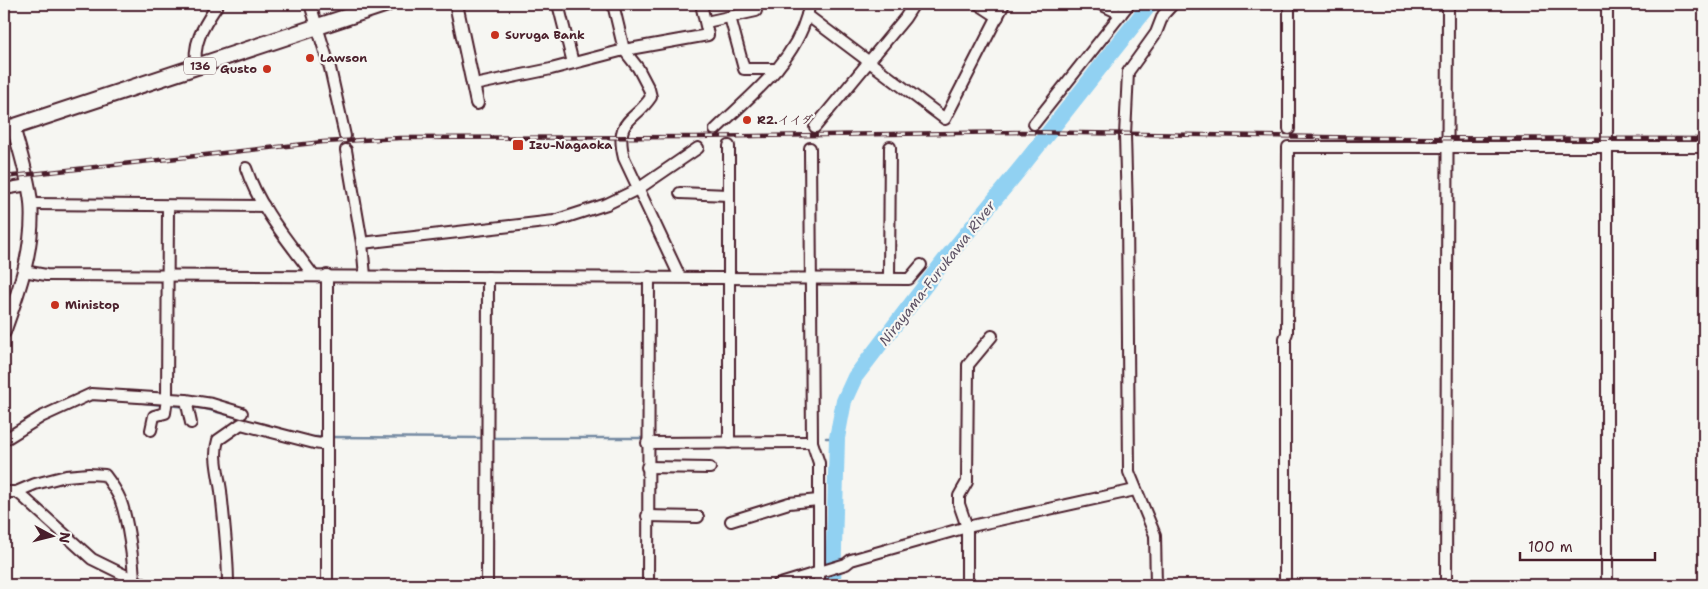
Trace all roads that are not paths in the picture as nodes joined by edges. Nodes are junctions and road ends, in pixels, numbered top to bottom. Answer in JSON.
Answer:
{"nodes":[{"id":1,"x":218,"y":4,"type":"edge"},
{"id":2,"x":310,"y":4,"type":"edge"},
{"id":3,"x":386,"y":4,"type":"edge"},
{"id":4,"x":456,"y":4,"type":"edge"},
{"id":5,"x":558,"y":4,"type":"edge"},
{"id":6,"x":613,"y":4,"type":"edge"},
{"id":7,"x":701,"y":4,"type":"edge"},
{"id":8,"x":810,"y":4,"type":"edge"},
{"id":9,"x":914,"y":4,"type":"edge"},
{"id":10,"x":978,"y":4,"type":"edge"},
{"id":11,"x":1004,"y":4,"type":"edge"},
{"id":12,"x":1102,"y":4,"type":"edge"},
{"id":13,"x":1129,"y":4,"type":"edge"},
{"id":14,"x":1173,"y":4,"type":"edge"},
{"id":15,"x":1289,"y":4,"type":"edge"},
{"id":16,"x":1448,"y":4,"type":"edge"},
{"id":17,"x":1607,"y":4,"type":"edge"},
{"id":18,"x":756,"y":11,"type":"dead end"},
{"id":19,"x":1121,"y":14,"type":"junction"},
{"id":20,"x":807,"y":15,"type":"junction"},
{"id":21,"x":730,"y":17,"type":"junction"},
{"id":22,"x":998,"y":17,"type":"junction"},
{"id":23,"x":706,"y":22,"type":"junction"},
{"id":24,"x":318,"y":27,"type":"junction"},
{"id":25,"x":624,"y":50,"type":"junction"},
{"id":26,"x":868,"y":62,"type":"junction"},
{"id":27,"x":573,"y":64,"type":"junction"},
{"id":28,"x":197,"y":68,"type":"junction"},
{"id":29,"x":777,"y":69,"type":"junction"},
{"id":30,"x":474,"y":85,"type":"junction"},
{"id":31,"x":477,"y":103,"type":"dead end"},
{"id":32,"x":1034,"y":124,"type":"dead end"},
{"id":33,"x":815,"y":127,"type":"dead end"},
{"id":34,"x":8,"y":129,"type":"edge"},
{"id":35,"x":1289,"y":129,"type":"dead end"},
{"id":36,"x":715,"y":130,"type":"dead end"},
{"id":37,"x":346,"y":136,"type":"dead end"},
{"id":38,"x":729,"y":146,"type":"dead end"},
{"id":39,"x":1447,"y":146,"type":"junction"},
{"id":40,"x":890,"y":147,"type":"dead end"},
{"id":41,"x":1607,"y":147,"type":"junction"},
{"id":42,"x":698,"y":148,"type":"dead end"},
{"id":43,"x":810,"y":148,"type":"dead end"},
{"id":44,"x":1704,"y":148,"type":"edge"},
{"id":45,"x":346,"y":150,"type":"dead end"},
{"id":46,"x":246,"y":168,"type":"dead end"},
{"id":47,"x":28,"y":185,"type":"junction"},
{"id":48,"x":4,"y":189,"type":"edge"},
{"id":49,"x":638,"y":189,"type":"junction"},
{"id":50,"x":680,"y":193,"type":"dead end"},
{"id":51,"x":728,"y":195,"type":"junction"},
{"id":52,"x":31,"y":204,"type":"junction"},
{"id":53,"x":168,"y":206,"type":"junction"},
{"id":54,"x":264,"y":206,"type":"junction"},
{"id":55,"x":362,"y":244,"type":"junction"},
{"id":56,"x":921,"y":265,"type":"dead end"},
{"id":57,"x":24,"y":271,"type":"junction"},
{"id":58,"x":313,"y":275,"type":"junction"},
{"id":59,"x":328,"y":275,"type":"junction"},
{"id":60,"x":167,"y":276,"type":"junction"},
{"id":61,"x":365,"y":276,"type":"junction"},
{"id":62,"x":488,"y":276,"type":"junction"},
{"id":63,"x":680,"y":277,"type":"junction"},
{"id":64,"x":809,"y":277,"type":"junction"},
{"id":65,"x":649,"y":278,"type":"junction"},
{"id":66,"x":728,"y":278,"type":"junction"},
{"id":67,"x":889,"y":278,"type":"junction"},
{"id":68,"x":4,"y":332,"type":"edge"},
{"id":69,"x":992,"y":336,"type":"dead end"},
{"id":70,"x":166,"y":402,"type":"junction"},
{"id":71,"x":187,"y":404,"type":"junction"},
{"id":72,"x":242,"y":413,"type":"dead end"},
{"id":73,"x":190,"y":423,"type":"dead end"},
{"id":74,"x":151,"y":430,"type":"dead end"},
{"id":75,"x":327,"y":439,"type":"junction"},
{"id":76,"x":4,"y":440,"type":"edge"},
{"id":77,"x":812,"y":442,"type":"junction"},
{"id":78,"x":647,"y":443,"type":"junction"},
{"id":79,"x":729,"y":443,"type":"junction"},
{"id":80,"x":647,"y":467,"type":"junction"},
{"id":81,"x":710,"y":468,"type":"dead end"},
{"id":82,"x":1135,"y":490,"type":"junction"},
{"id":83,"x":4,"y":492,"type":"edge"},
{"id":84,"x":16,"y":492,"type":"junction"},
{"id":85,"x":818,"y":500,"type":"junction"},
{"id":86,"x":647,"y":516,"type":"junction"},
{"id":87,"x":698,"y":517,"type":"dead end"},
{"id":88,"x":731,"y":521,"type":"dead end"},
{"id":89,"x":967,"y":527,"type":"junction"},
{"id":90,"x":821,"y":571,"type":"junction"},
{"id":91,"x":134,"y":583,"type":"edge"},
{"id":92,"x":145,"y":585,"type":"edge"},
{"id":93,"x":226,"y":585,"type":"edge"},
{"id":94,"x":326,"y":585,"type":"edge"},
{"id":95,"x":487,"y":585,"type":"edge"},
{"id":96,"x":648,"y":585,"type":"edge"},
{"id":97,"x":776,"y":585,"type":"edge"},
{"id":98,"x":819,"y":585,"type":"edge"},
{"id":99,"x":967,"y":585,"type":"edge"},
{"id":100,"x":1156,"y":585,"type":"edge"},
{"id":101,"x":1285,"y":585,"type":"edge"},
{"id":102,"x":1446,"y":585,"type":"edge"},
{"id":103,"x":1607,"y":585,"type":"edge"}],
"edges":[{"from":1,"to":28,"type":"street"},
{"from":2,"to":24,"type":"street"},
{"from":3,"to":24,"type":"highway","number":"136"},
{"from":4,"to":30,"type":"main road"},
{"from":5,"to":27,"type":"street"},
{"from":6,"to":25,"type":"street"},
{"from":7,"to":23,"type":"street"},
{"from":8,"to":20,"type":"street"},
{"from":9,"to":26,"type":"street"},
{"from":10,"to":22,"type":"street"},
{"from":11,"to":22,"type":"street"},
{"from":12,"to":19,"type":"street"},
{"from":13,"to":19,"type":"street"},
{"from":14,"to":82,"type":"street"},
{"from":15,"to":35,"type":"street"},
{"from":16,"to":39,"type":"street"},
{"from":17,"to":41,"type":"street"},
{"from":18,"to":21,"type":"street"},
{"from":19,"to":32,"type":"street"},
{"from":20,"to":26,"type":"street"},
{"from":20,"to":29,"type":"street"},
{"from":21,"to":23,"type":"street"},
{"from":21,"to":29,"type":"street"},
{"from":22,"to":26,"type":"street"},
{"from":23,"to":25,"type":"street"},
{"from":24,"to":28,"type":"highway","number":"136"},
{"from":24,"to":37,"type":"street"},
{"from":25,"to":27,"type":"street"},
{"from":25,"to":49,"type":"street"},
{"from":26,"to":33,"type":"street"},
{"from":27,"to":30,"type":"street"},
{"from":28,"to":34,"type":"highway","number":"136"},
{"from":29,"to":36,"type":"street"},
{"from":30,"to":31,"type":"main road"},
{"from":34,"to":47,"type":"main road"},
{"from":38,"to":51,"type":"street"},
{"from":39,"to":41,"type":"street"},
{"from":39,"to":101,"type":"street"},
{"from":39,"to":102,"type":"street"},
{"from":40,"to":67,"type":"street"},
{"from":41,"to":44,"type":"street"},
{"from":41,"to":103,"type":"street"},
{"from":42,"to":49,"type":"street"},
{"from":43,"to":64,"type":"street"},
{"from":45,"to":55,"type":"street"},
{"from":46,"to":54,"type":"street"},
{"from":47,"to":48,"type":"street"},
{"from":47,"to":52,"type":"main road"},
{"from":49,"to":55,"type":"street"},
{"from":49,"to":63,"type":"street"},
{"from":50,"to":51,"type":"street"},
{"from":51,"to":66,"type":"street"},
{"from":52,"to":53,"type":"street"},
{"from":52,"to":57,"type":"main road"},
{"from":53,"to":54,"type":"street"},
{"from":53,"to":60,"type":"street"},
{"from":54,"to":58,"type":"street"},
{"from":55,"to":61,"type":"street"},
{"from":56,"to":67,"type":"street"},
{"from":57,"to":60,"type":"street"},
{"from":57,"to":68,"type":"main road"},
{"from":58,"to":59,"type":"street"},
{"from":58,"to":60,"type":"street"},
{"from":59,"to":61,"type":"street"},
{"from":59,"to":75,"type":"street"},
{"from":60,"to":70,"type":"street"},
{"from":61,"to":62,"type":"street"},
{"from":62,"to":65,"type":"street"},
{"from":62,"to":95,"type":"street"},
{"from":63,"to":65,"type":"street"},
{"from":63,"to":66,"type":"street"},
{"from":64,"to":66,"type":"street"},
{"from":64,"to":67,"type":"street"},
{"from":64,"to":77,"type":"street"},
{"from":65,"to":78,"type":"street"},
{"from":66,"to":79,"type":"street"},
{"from":69,"to":89,"type":"street"},
{"from":70,"to":71,"type":"street"},
{"from":70,"to":74,"type":"street"},
{"from":70,"to":76,"type":"street"},
{"from":71,"to":72,"type":"street"},
{"from":71,"to":73,"type":"street"},
{"from":75,"to":93,"type":"street"},
{"from":75,"to":94,"type":"street"},
{"from":77,"to":79,"type":"street"},
{"from":77,"to":85,"type":"street"},
{"from":78,"to":79,"type":"street"},
{"from":78,"to":80,"type":"street"},
{"from":80,"to":81,"type":"street"},
{"from":80,"to":86,"type":"street"},
{"from":82,"to":89,"type":"street"},
{"from":82,"to":100,"type":"street"},
{"from":83,"to":84,"type":"street"},
{"from":84,"to":91,"type":"street"},
{"from":84,"to":91,"type":"street"},
{"from":85,"to":88,"type":"street"},
{"from":85,"to":90,"type":"street"},
{"from":86,"to":87,"type":"street"},
{"from":86,"to":96,"type":"street"},
{"from":89,"to":90,"type":"street"},
{"from":89,"to":99,"type":"street"},
{"from":90,"to":97,"type":"street"},
{"from":90,"to":98,"type":"street"},
{"from":91,"to":92,"type":"street"}]}
